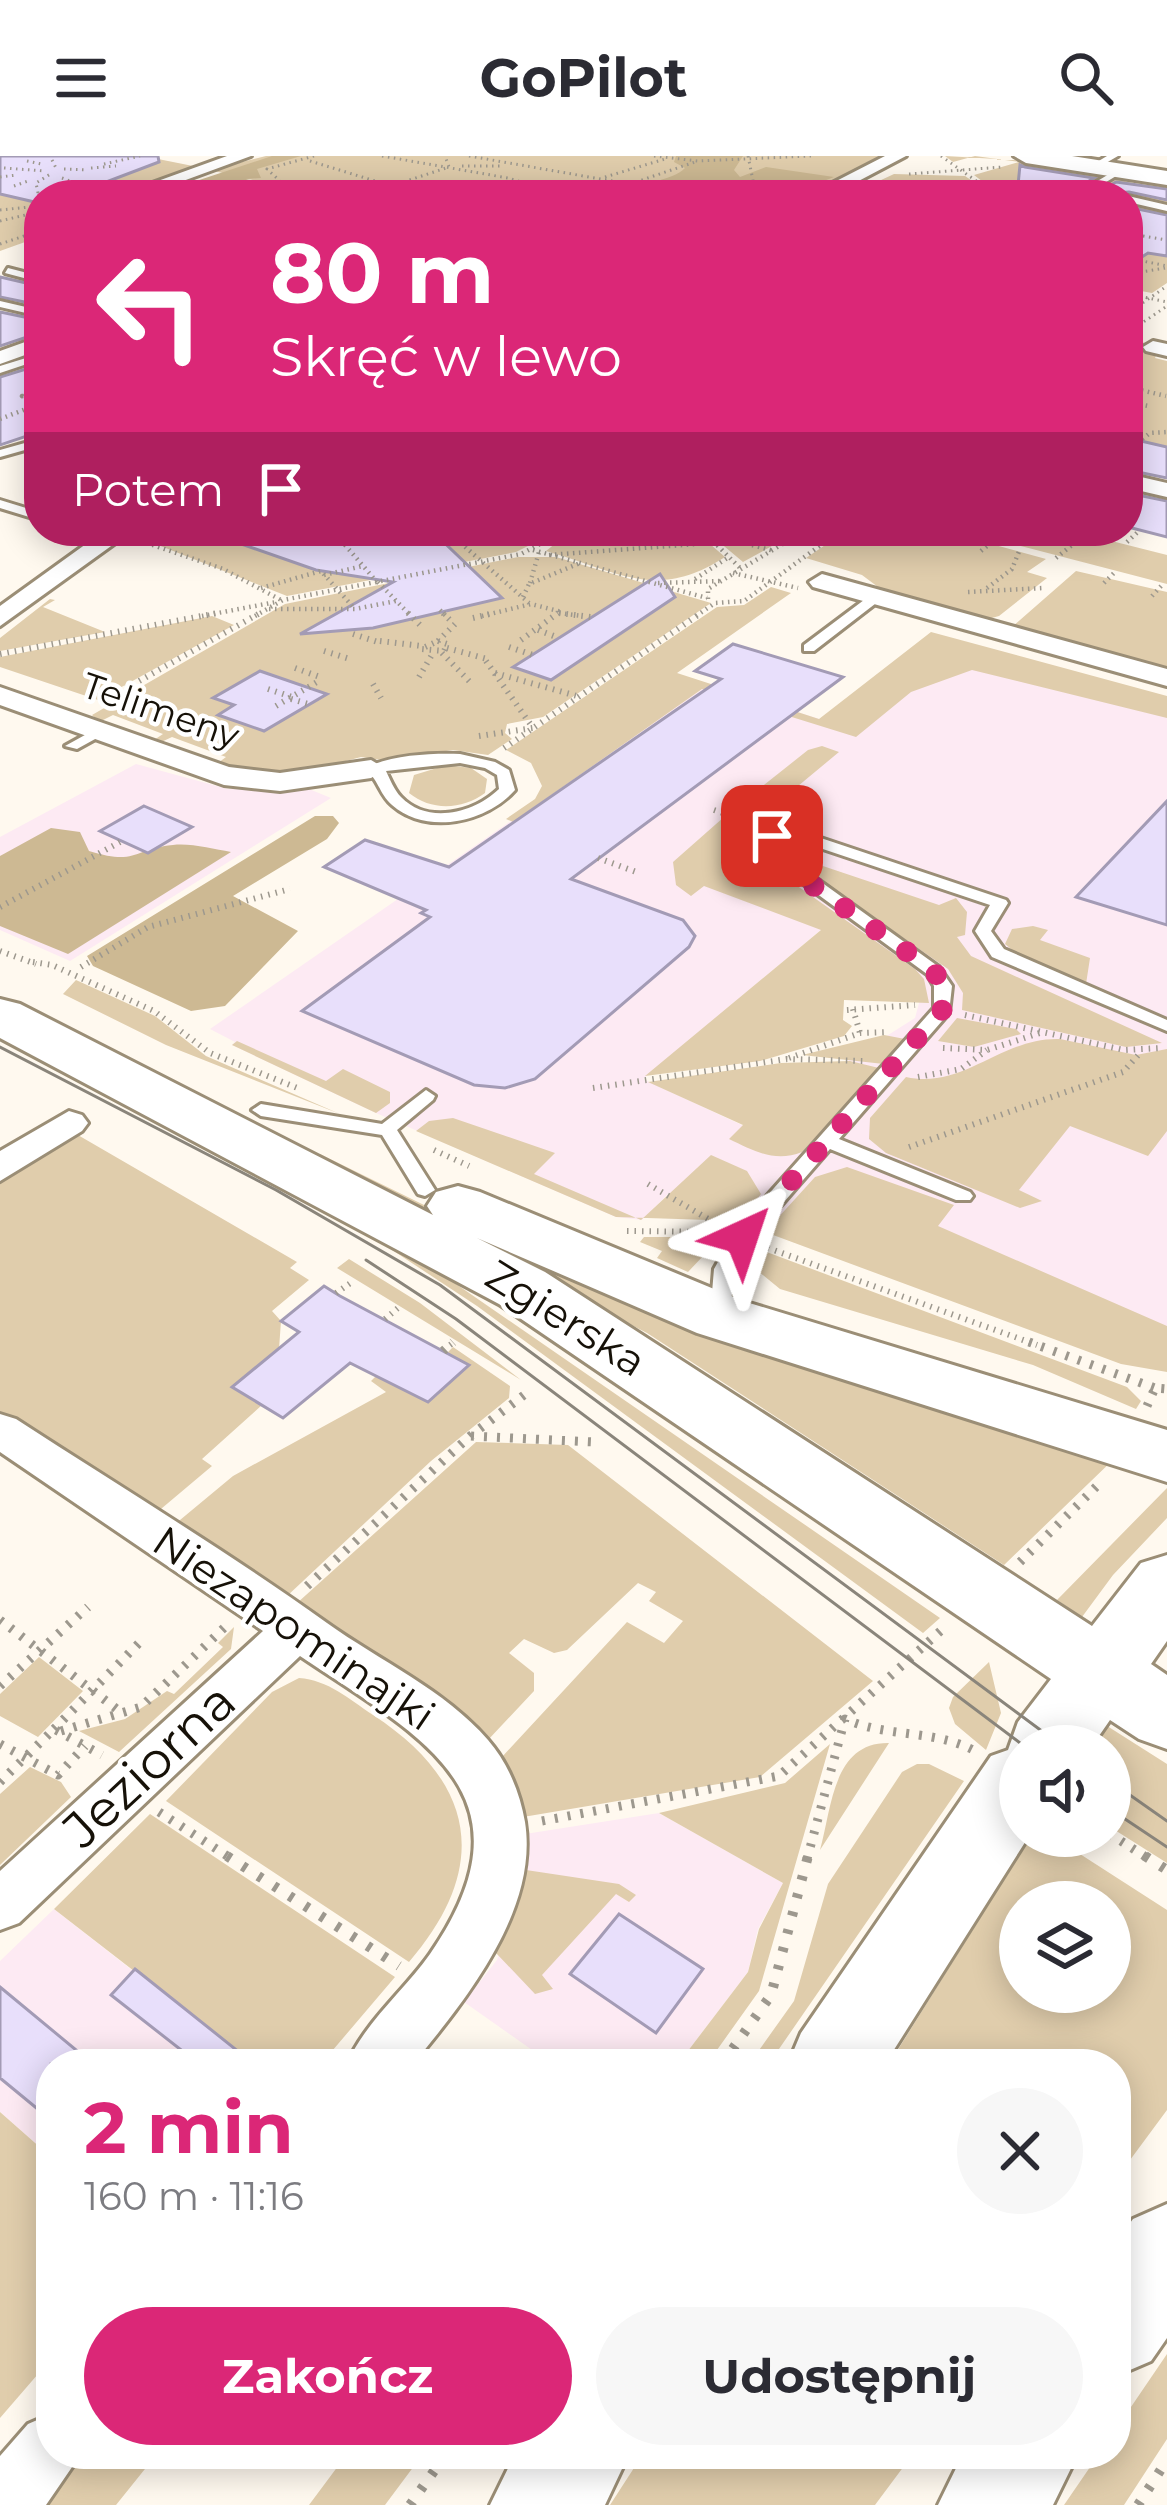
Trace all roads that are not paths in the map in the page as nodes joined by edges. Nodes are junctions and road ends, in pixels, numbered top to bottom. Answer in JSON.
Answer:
{"nodes":[{"id":1,"x":243,"y":156,"type":"edge"},
{"id":2,"x":179,"y":159,"type":"dead end"},
{"id":3,"x":1018,"y":160,"type":"edge"},
{"id":4,"x":1111,"y":164,"type":"edge"},
{"id":5,"x":900,"y":165,"type":"edge"},
{"id":6,"x":212,"y":166,"type":"junction"},
{"id":7,"x":1167,"y":178,"type":"edge"},
{"id":8,"x":171,"y":180,"type":"edge"},
{"id":9,"x":859,"y":180,"type":"edge"},
{"id":10,"x":8,"y":272,"type":"dead end"},
{"id":11,"x":24,"y":276,"type":"edge"},
{"id":12,"x":97,"y":546,"type":"edge"},
{"id":13,"x":822,"y":582,"type":"road end"},
{"id":14,"x":877,"y":597,"type":"junction"},
{"id":15,"x":0,"y":618,"type":"edge"},
{"id":16,"x":808,"y":648,"type":"dead end"},
{"id":17,"x":1167,"y":678,"type":"edge"},
{"id":18,"x":1,"y":696,"type":"edge"},
{"id":19,"x":374,"y":768,"type":"junction"},
{"id":20,"x":11,"y":986,"type":"edge"},
{"id":21,"x":1167,"y":1026,"type":"edge"},
{"id":22,"x":426,"y":1096,"type":"dead end"},
{"id":23,"x":261,"y":1110,"type":"junction"},
{"id":24,"x":69,"y":1123,"type":"dead end"},
{"id":25,"x":387,"y":1129,"type":"junction"},
{"id":26,"x":829,"y":1142,"type":"junction"},
{"id":27,"x":0,"y":1169,"type":"edge"},
{"id":28,"x":425,"y":1190,"type":"junction"},
{"id":29,"x":963,"y":1196,"type":"dead end"},
{"id":30,"x":720,"y":1317,"type":"junction"},
{"id":31,"x":0,"y":1430,"type":"edge"},
{"id":32,"x":1139,"y":1449,"type":"edge"},
{"id":33,"x":1167,"y":1584,"type":"edge"},
{"id":34,"x":300,"y":1626,"type":"junction"},
{"id":35,"x":1100,"y":1673,"type":"junction"},
{"id":36,"x":1167,"y":1715,"type":"edge"},
{"id":37,"x":1052,"y":1725,"type":"edge"},
{"id":38,"x":999,"y":1793,"type":"edge"},
{"id":39,"x":0,"y":1906,"type":"edge"},
{"id":40,"x":389,"y":2049,"type":"edge"},
{"id":41,"x":842,"y":2049,"type":"edge"},
{"id":42,"x":1167,"y":2253,"type":"edge"},
{"id":43,"x":1131,"y":2305,"type":"edge"},
{"id":44,"x":36,"y":2465,"type":"edge"},
{"id":45,"x":567,"y":2469,"type":"edge"},
{"id":46,"x":1016,"y":2469,"type":"edge"},
{"id":47,"x":2,"y":2505,"type":"edge"},
{"id":48,"x":543,"y":2505,"type":"edge"},
{"id":49,"x":991,"y":2505,"type":"edge"}],
"edges":[{"from":1,"to":6,"type":"street"},
{"from":2,"to":6,"type":"street"},
{"from":3,"to":4,"type":"street"},
{"from":4,"to":7,"type":"street"},
{"from":5,"to":9,"type":"street"},
{"from":6,"to":8,"type":"street"},
{"from":10,"to":11,"type":"lane"},
{"from":12,"to":15,"type":"street"},
{"from":13,"to":14,"type":"street"},
{"from":14,"to":16,"type":"lane"},
{"from":14,"to":17,"type":"street"},
{"from":18,"to":19,"type":"street","name":"Telimeny"},
{"from":19,"to":19,"type":"lane"},
{"from":20,"to":23,"type":"main road","name":"Zgierska"},
{"from":20,"to":35,"type":"main road","name":"Zgierska"},
{"from":21,"to":26,"type":"lane"},
{"from":22,"to":25,"type":"lane"},
{"from":23,"to":25,"type":"lane"},
{"from":23,"to":28,"type":"main road","name":"Zgierska"},
{"from":24,"to":27,"type":"street"},
{"from":25,"to":28,"type":"lane"},
{"from":26,"to":29,"type":"lane"},
{"from":26,"to":30,"type":"lane"},
{"from":28,"to":30,"type":"main road","name":"Zgierska"},
{"from":30,"to":32,"type":"main road","name":"Zgierska"},
{"from":31,"to":34,"type":"street","name":"Niezapominajki"},
{"from":33,"to":35,"type":"main road"},
{"from":34,"to":39,"type":"street","name":"Jeziorna"},
{"from":34,"to":40,"type":"street","name":"Niezapominajki"},
{"from":35,"to":36,"type":"main road","name":"Zgierska"},
{"from":35,"to":37,"type":"main road"},
{"from":38,"to":41,"type":"main road"},
{"from":42,"to":43,"type":"main road"},
{"from":44,"to":47,"type":"street"},
{"from":45,"to":48,"type":"main road"},
{"from":46,"to":49,"type":"main road"}]}
